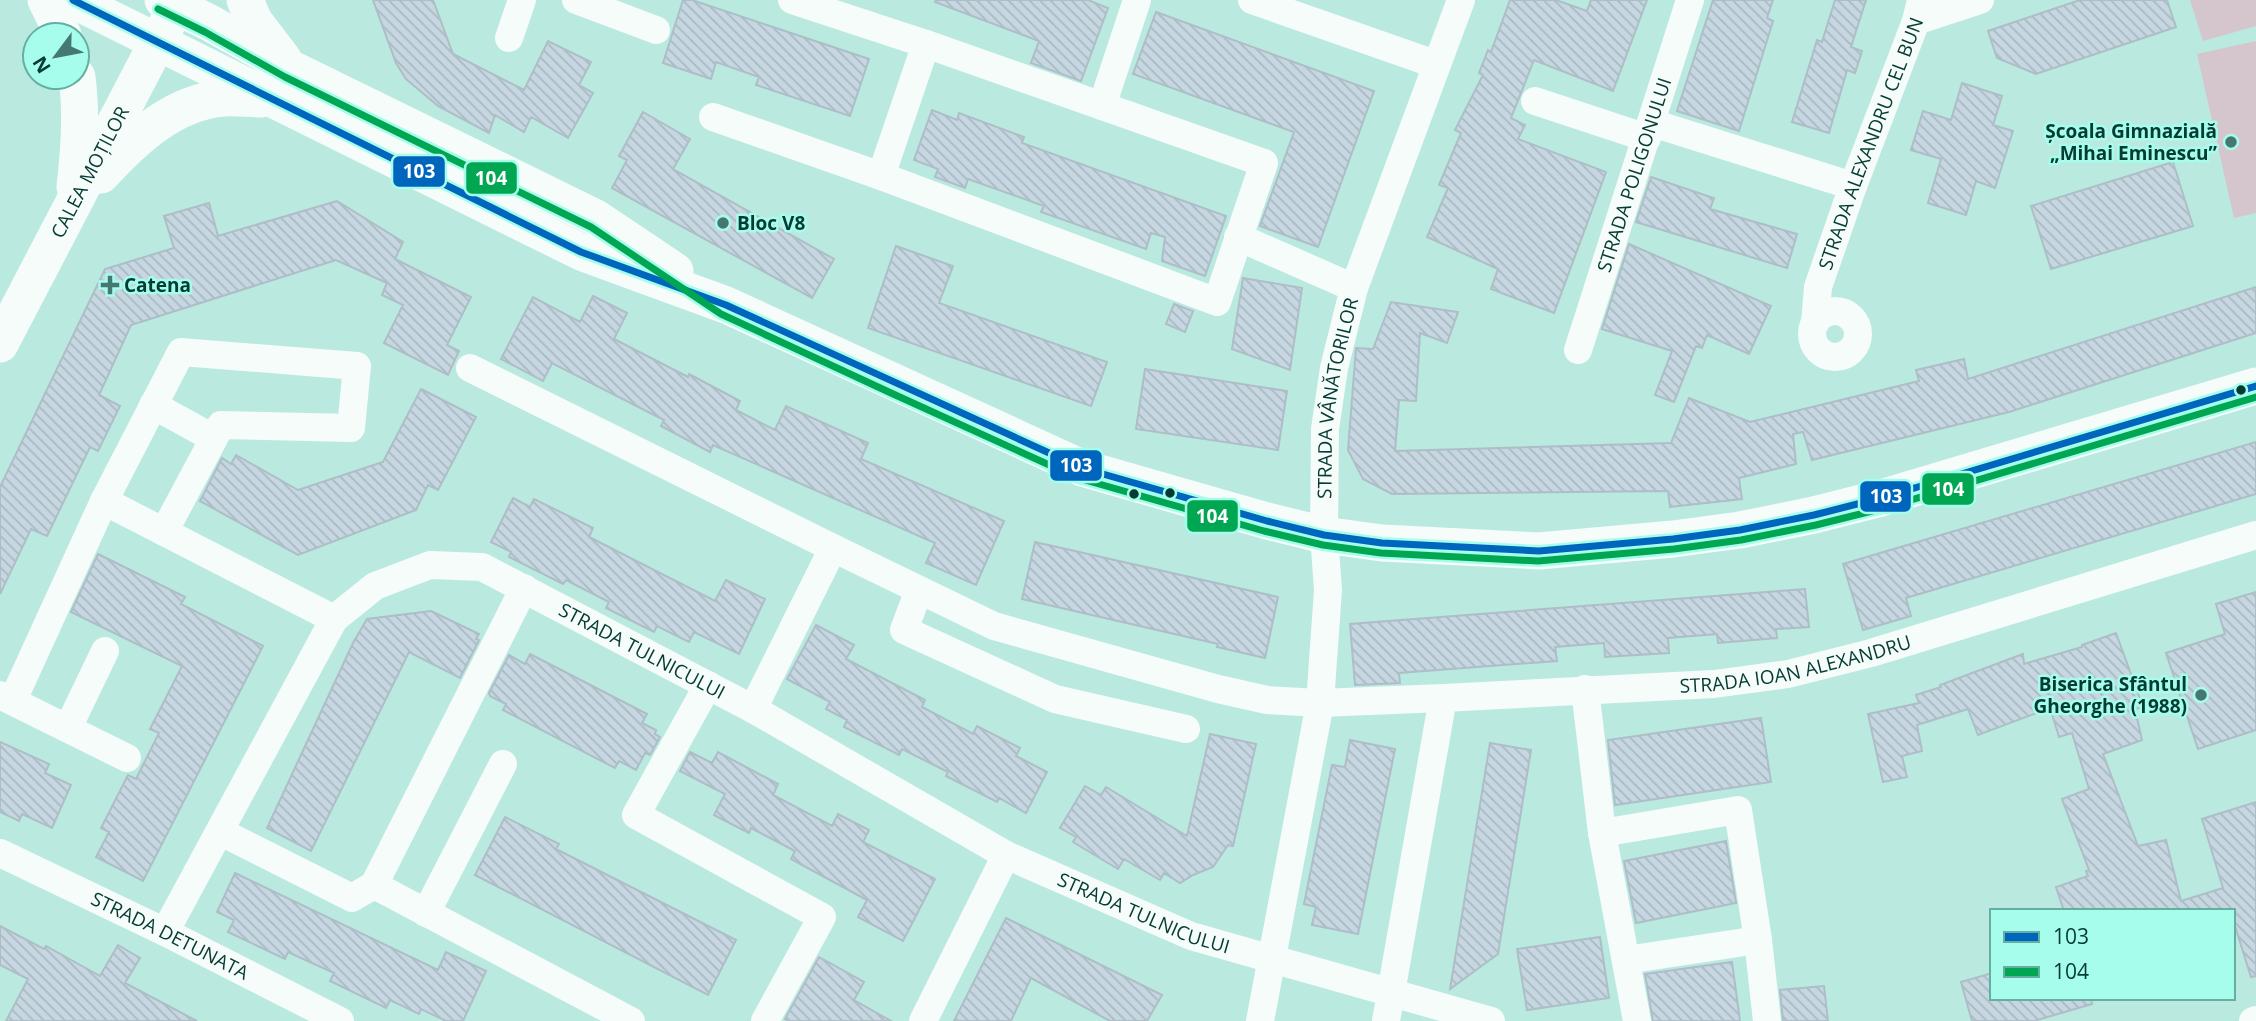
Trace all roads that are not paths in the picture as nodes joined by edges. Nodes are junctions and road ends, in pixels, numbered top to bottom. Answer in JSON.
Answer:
{"nodes":[{"id":1,"x":46,"y":0,"type":"edge"},
{"id":2,"x":73,"y":0,"type":"edge"},
{"id":3,"x":244,"y":0,"type":"edge"},
{"id":4,"x":522,"y":0,"type":"edge"},
{"id":5,"x":576,"y":0,"type":"edge"},
{"id":6,"x":792,"y":0,"type":"edge"},
{"id":7,"x":1137,"y":0,"type":"edge"},
{"id":8,"x":1252,"y":0,"type":"edge"},
{"id":9,"x":1461,"y":0,"type":"edge"},
{"id":10,"x":1690,"y":0,"type":"edge"},
{"id":11,"x":1980,"y":0,"type":"edge"},
{"id":12,"x":172,"y":2,"type":"edge"},
{"id":13,"x":1301,"y":8,"type":"edge"},
{"id":14,"x":1919,"y":10,"type":"edge"},
{"id":15,"x":56,"y":21,"type":"edge"},
{"id":16,"x":656,"y":30,"type":"dead end"},
{"id":17,"x":509,"y":38,"type":"dead end"},
{"id":18,"x":159,"y":42,"type":"junction"},
{"id":19,"x":926,"y":44,"type":"junction"},
{"id":20,"x":1436,"y":64,"type":"junction"},
{"id":21,"x":290,"y":68,"type":"junction"},
{"id":22,"x":79,"y":91,"type":"edge"},
{"id":23,"x":272,"y":100,"type":"junction"},
{"id":24,"x":1535,"y":101,"type":"dead end"},
{"id":25,"x":1102,"y":106,"type":"junction"},
{"id":26,"x":713,"y":117,"type":"dead end"},
{"id":27,"x":1649,"y":131,"type":"junction"},
{"id":28,"x":881,"y":176,"type":"junction"},
{"id":29,"x":1853,"y":186,"type":"junction"},
{"id":30,"x":74,"y":204,"type":"junction"},
{"id":31,"x":1238,"y":237,"type":"junction"},
{"id":32,"x":1354,"y":288,"type":"junction"},
{"id":33,"x":726,"y":305,"type":"junction"},
{"id":34,"x":1826,"y":317,"type":"dead end"},
{"id":35,"x":0,"y":344,"type":"edge"},
{"id":36,"x":1578,"y":350,"type":"dead end"},
{"id":37,"x":470,"y":368,"type":"dead end"},
{"id":38,"x":2256,"y":386,"type":"edge"},
{"id":39,"x":153,"y":405,"type":"junction"},
{"id":40,"x":213,"y":438,"type":"junction"},
{"id":41,"x":104,"y":501,"type":"junction"},
{"id":42,"x":164,"y":532,"type":"junction"},
{"id":43,"x":2256,"y":534,"type":"edge"},
{"id":44,"x":1324,"y":535,"type":"junction"},
{"id":45,"x":832,"y":548,"type":"junction"},
{"id":46,"x":524,"y":589,"type":"junction"},
{"id":47,"x":919,"y":590,"type":"junction"},
{"id":48,"x":334,"y":619,"type":"junction"},
{"id":49,"x":106,"y":652,"type":"dead end"},
{"id":50,"x":708,"y":685,"type":"junction"},
{"id":51,"x":1585,"y":689,"type":"junction"},
{"id":52,"x":6,"y":698,"type":"edge"},
{"id":53,"x":1443,"y":698,"type":"junction"},
{"id":54,"x":1320,"y":703,"type":"junction"},
{"id":55,"x":753,"y":709,"type":"junction"},
{"id":56,"x":68,"y":728,"type":"junction"},
{"id":57,"x":1186,"y":729,"type":"dead end"},
{"id":58,"x":127,"y":758,"type":"dead end"},
{"id":59,"x":503,"y":764,"type":"dead end"},
{"id":60,"x":221,"y":831,"type":"junction"},
{"id":61,"x":1602,"y":833,"type":"junction"},
{"id":62,"x":0,"y":853,"type":"edge"},
{"id":63,"x":1006,"y":855,"type":"junction"},
{"id":64,"x":374,"y":885,"type":"junction"},
{"id":65,"x":426,"y":913,"type":"junction"},
{"id":66,"x":165,"y":932,"type":"junction"},
{"id":67,"x":1758,"y":940,"type":"junction"},
{"id":68,"x":1270,"y":959,"type":"junction"},
{"id":69,"x":1626,"y":960,"type":"junction"},
{"id":70,"x":1392,"y":993,"type":"junction"},
{"id":71,"x":340,"y":1021,"type":"edge"},
{"id":72,"x":631,"y":1021,"type":"edge"},
{"id":73,"x":765,"y":1021,"type":"edge"},
{"id":74,"x":923,"y":1021,"type":"edge"},
{"id":75,"x":1260,"y":1021,"type":"edge"},
{"id":76,"x":1386,"y":1021,"type":"edge"},
{"id":77,"x":1491,"y":1021,"type":"edge"},
{"id":78,"x":1637,"y":1021,"type":"edge"},
{"id":79,"x":1767,"y":1021,"type":"edge"}],
"edges":[{"from":1,"to":15,"type":"main road"},
{"from":2,"to":18,"type":"main road"},
{"from":3,"to":21,"type":"main road"},
{"from":4,"to":17,"type":"street"},
{"from":5,"to":16,"type":"street"},
{"from":6,"to":19,"type":"street"},
{"from":7,"to":25,"type":"street"},
{"from":8,"to":13,"type":"street"},
{"from":9,"to":20,"type":"street","name":"STRADA VÂNĂTORILOR"},
{"from":10,"to":27,"type":"street","name":"STRADA POLIGONULUI"},
{"from":11,"to":14,"type":"street"},
{"from":12,"to":18,"type":"main road","name":"CALEA MOȚILOR"},
{"from":12,"to":21,"type":"main road"},
{"from":13,"to":20,"type":"street"},
{"from":14,"to":29,"type":"street","name":"STRADA ALEXANDRU CEL BUN"},
{"from":18,"to":23,"type":"main road"},
{"from":18,"to":30,"type":"main road","name":"CALEA MOȚILOR"},
{"from":19,"to":25,"type":"street"},
{"from":19,"to":28,"type":"street"},
{"from":20,"to":32,"type":"street","name":"STRADA VÂNĂTORILOR"},
{"from":21,"to":33,"type":"main road"},
{"from":22,"to":30,"type":"main road"},
{"from":23,"to":30,"type":"main road"},
{"from":23,"to":33,"type":"main road"},
{"from":24,"to":27,"type":"street"},
{"from":25,"to":31,"type":"street"},
{"from":26,"to":28,"type":"street"},
{"from":27,"to":29,"type":"street"},
{"from":27,"to":36,"type":"street","name":"STRADA POLIGONULUI"},
{"from":28,"to":31,"type":"street"},
{"from":29,"to":34,"type":"street","name":"STRADA ALEXANDRU CEL BUN"},
{"from":30,"to":35,"type":"main road","name":"CALEA MOȚILOR"},
{"from":31,"to":32,"type":"street"},
{"from":32,"to":44,"type":"street","name":"STRADA VÂNĂTORILOR"},
{"from":33,"to":44,"type":"main road"},
{"from":37,"to":45,"type":"street","name":"STRADA IOAN ALEXANDRU"},
{"from":38,"to":44,"type":"main road"},
{"from":39,"to":40,"type":"street"},
{"from":39,"to":40,"type":"street"},
{"from":39,"to":41,"type":"street"},
{"from":40,"to":42,"type":"street"},
{"from":41,"to":42,"type":"street"},
{"from":41,"to":52,"type":"street"},
{"from":42,"to":48,"type":"street"},
{"from":43,"to":51,"type":"street","name":"STRADA IOAN ALEXANDRU"},
{"from":44,"to":54,"type":"street","name":"STRADA VÂNĂTORILOR"},
{"from":45,"to":47,"type":"street","name":"STRADA IOAN ALEXANDRU"},
{"from":45,"to":55,"type":"street"},
{"from":46,"to":48,"type":"street","name":"STRADA TULNICULUI"},
{"from":46,"to":50,"type":"street","name":"STRADA TULNICULUI"},
{"from":46,"to":64,"type":"street"},
{"from":47,"to":54,"type":"street","name":"STRADA IOAN ALEXANDRU"},
{"from":47,"to":57,"type":"street"},
{"from":48,"to":60,"type":"street","name":"STRADA TULNICULUI"},
{"from":49,"to":56,"type":"street"},
{"from":50,"to":55,"type":"street","name":"STRADA TULNICULUI"},
{"from":50,"to":73,"type":"street"},
{"from":51,"to":53,"type":"street","name":"STRADA IOAN ALEXANDRU"},
{"from":51,"to":61,"type":"street"},
{"from":52,"to":56,"type":"street"},
{"from":53,"to":54,"type":"street","name":"STRADA IOAN ALEXANDRU"},
{"from":53,"to":70,"type":"street"},
{"from":54,"to":68,"type":"street","name":"STRADA VÂNĂTORILOR"},
{"from":55,"to":63,"type":"street","name":"STRADA TULNICULUI"},
{"from":56,"to":58,"type":"street"},
{"from":59,"to":65,"type":"street"},
{"from":60,"to":64,"type":"street"},
{"from":60,"to":66,"type":"street","name":"STRADA TULNICULUI"},
{"from":61,"to":67,"type":"street"},
{"from":61,"to":69,"type":"street"},
{"from":62,"to":66,"type":"street","name":"STRADA DETUNATA"},
{"from":63,"to":68,"type":"street","name":"STRADA TULNICULUI"},
{"from":63,"to":74,"type":"street"},
{"from":64,"to":65,"type":"street"},
{"from":65,"to":72,"type":"street"},
{"from":66,"to":71,"type":"street","name":"STRADA DETUNATA"},
{"from":67,"to":69,"type":"street"},
{"from":67,"to":79,"type":"street"},
{"from":68,"to":70,"type":"street","name":"STRADA TULNICULUI"},
{"from":68,"to":75,"type":"street","name":"STRADA VÂNĂTORILOR"},
{"from":69,"to":78,"type":"street"},
{"from":70,"to":76,"type":"street"},
{"from":70,"to":77,"type":"street","name":"STRADA TULNICULUI"}]}
